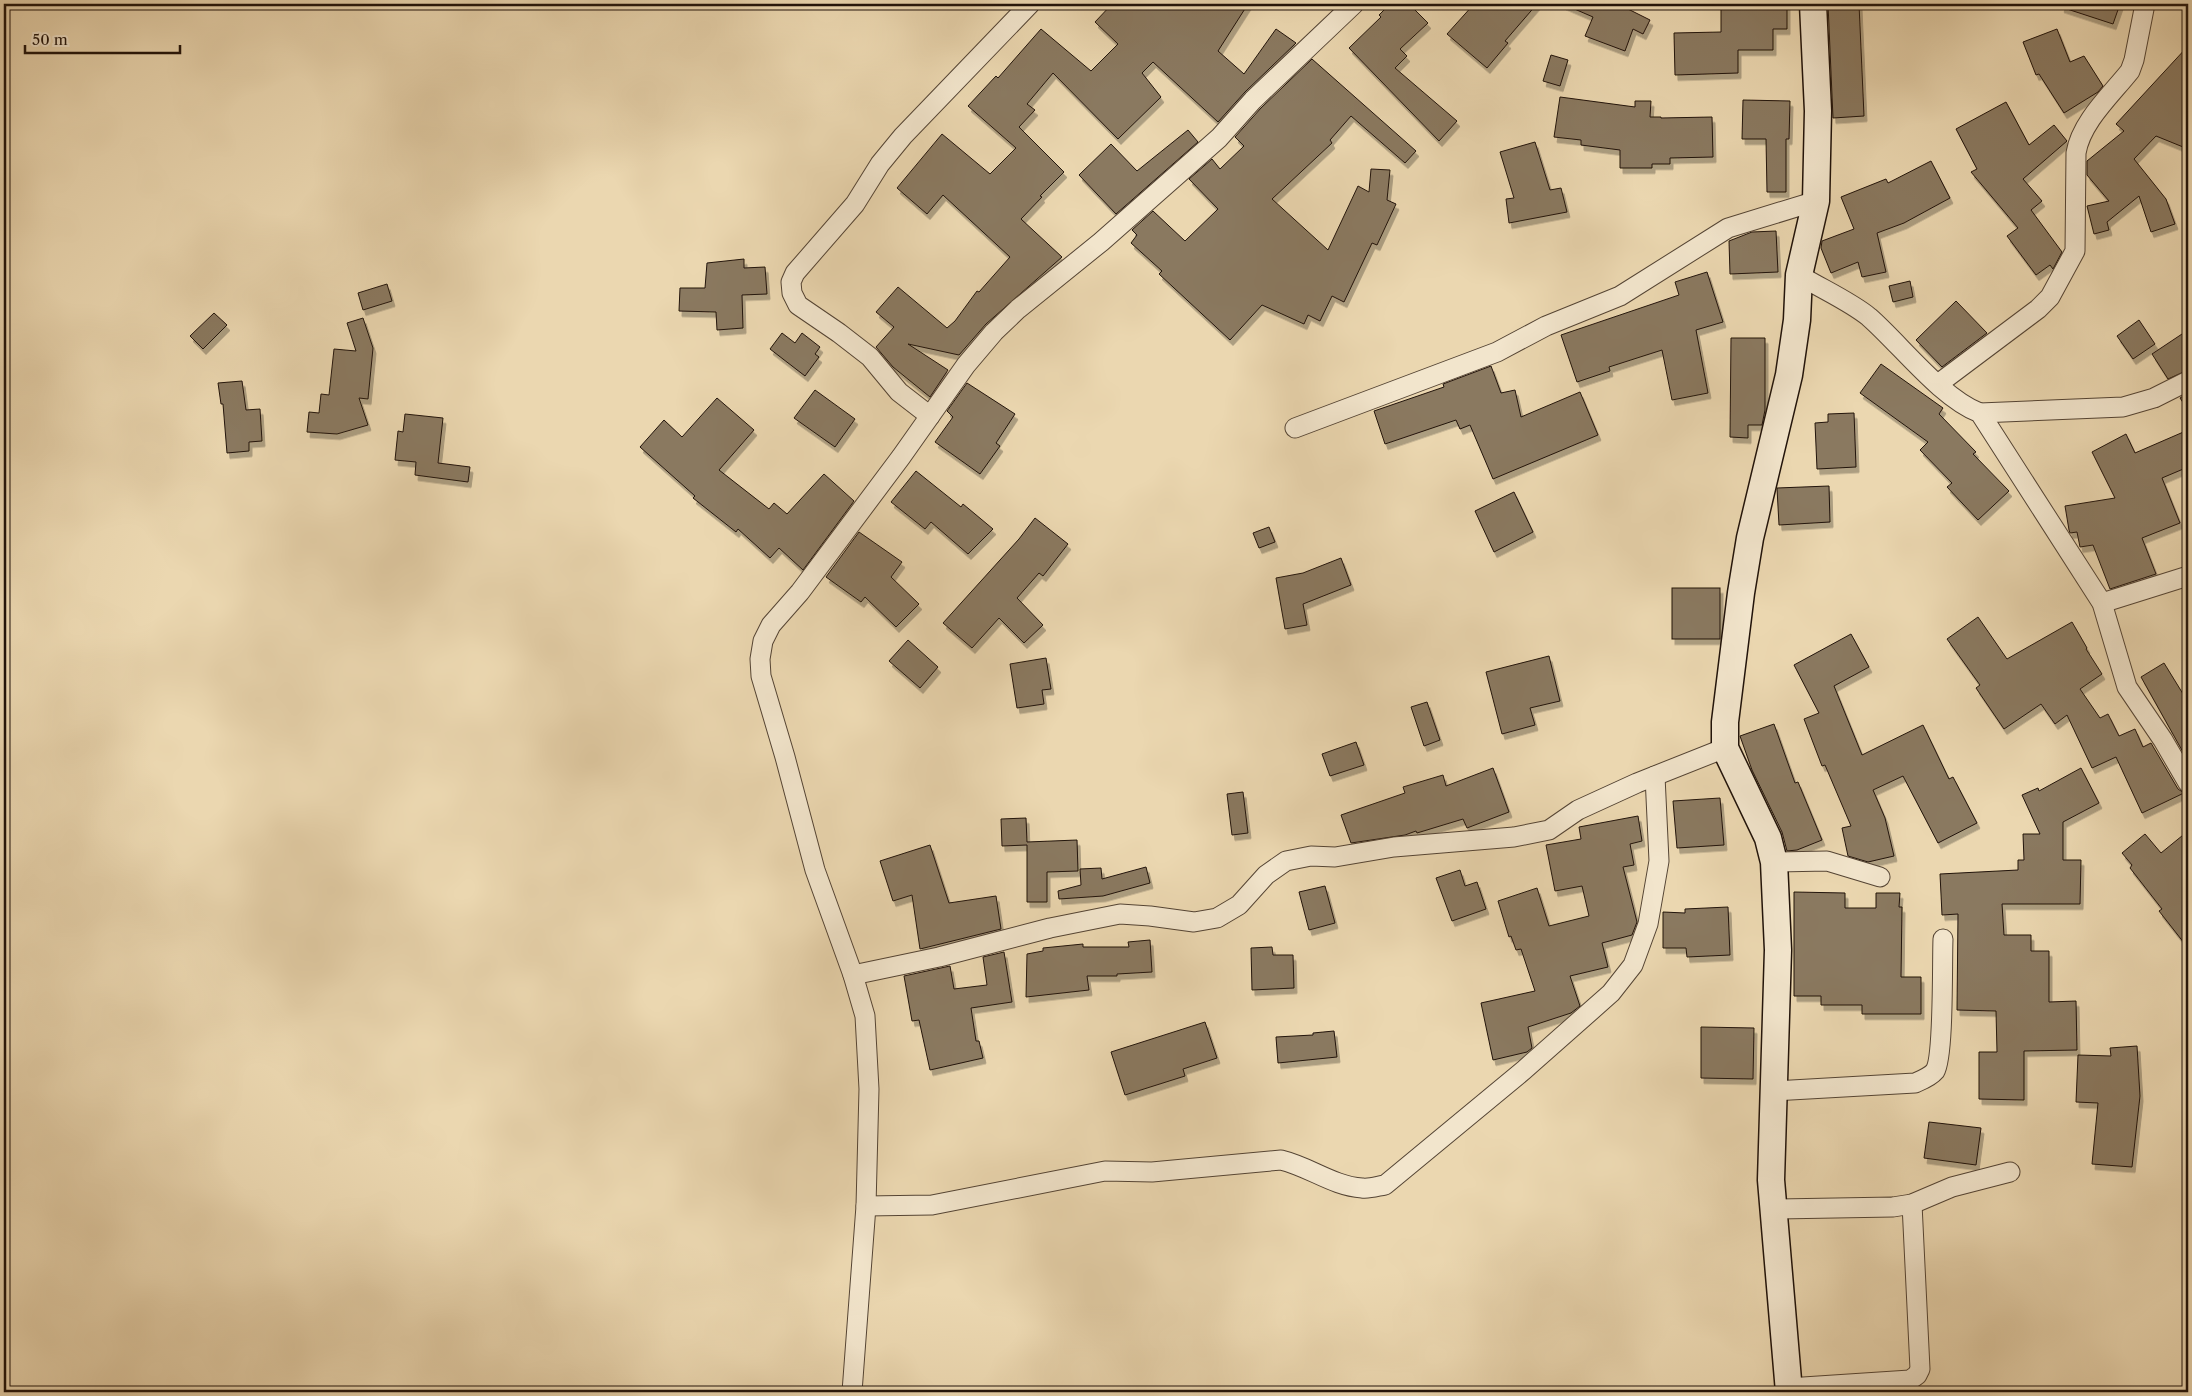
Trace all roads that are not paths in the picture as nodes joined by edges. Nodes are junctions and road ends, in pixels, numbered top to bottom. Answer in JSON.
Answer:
{"nodes":[{"id":1,"x":1030,"y":4,"type":"edge"},
{"id":2,"x":1354,"y":4,"type":"edge"},
{"id":3,"x":1813,"y":4,"type":"edge"},
{"id":4,"x":2145,"y":4,"type":"edge"},
{"id":5,"x":1816,"y":201,"type":"junction"},
{"id":6,"x":1799,"y":275,"type":"junction"},
{"id":7,"x":2188,"y":381,"type":"edge"},
{"id":8,"x":1938,"y":384,"type":"junction"},
{"id":9,"x":1980,"y":413,"type":"junction"},
{"id":10,"x":930,"y":416,"type":"junction"},
{"id":11,"x":1295,"y":428,"type":"dead end"},
{"id":12,"x":2188,"y":576,"type":"edge"},
{"id":13,"x":2102,"y":603,"type":"junction"},
{"id":14,"x":1725,"y":748,"type":"junction"},
{"id":15,"x":1655,"y":776,"type":"junction"},
{"id":16,"x":2188,"y":783,"type":"edge"},
{"id":17,"x":1774,"y":862,"type":"junction"},
{"id":18,"x":1880,"y":877,"type":"dead end"},
{"id":19,"x":1943,"y":939,"type":"dead end"},
{"id":20,"x":854,"y":975,"type":"junction"},
{"id":21,"x":1772,"y":1091,"type":"junction"},
{"id":22,"x":2010,"y":1172,"type":"dead end"},
{"id":23,"x":1912,"y":1204,"type":"junction"},
{"id":24,"x":866,"y":1206,"type":"junction"},
{"id":25,"x":1772,"y":1210,"type":"junction"},
{"id":26,"x":1789,"y":1390,"type":"edge"},
{"id":27,"x":852,"y":1392,"type":"edge"}],
"edges":[{"from":1,"to":10,"type":"street"},
{"from":2,"to":10,"type":"street"},
{"from":3,"to":5,"type":"street"},
{"from":4,"to":8,"type":"street"},
{"from":5,"to":6,"type":"street"},
{"from":5,"to":11,"type":"street"},
{"from":6,"to":8,"type":"street"},
{"from":6,"to":14,"type":"street"},
{"from":7,"to":9,"type":"street"},
{"from":8,"to":9,"type":"street"},
{"from":9,"to":13,"type":"street"},
{"from":10,"to":20,"type":"street"},
{"from":12,"to":13,"type":"street"},
{"from":13,"to":16,"type":"street"},
{"from":14,"to":15,"type":"street"},
{"from":14,"to":17,"type":"street"},
{"from":15,"to":20,"type":"street"},
{"from":15,"to":24,"type":"street"},
{"from":17,"to":18,"type":"street"},
{"from":17,"to":21,"type":"street"},
{"from":19,"to":21,"type":"street"},
{"from":20,"to":24,"type":"street"},
{"from":21,"to":25,"type":"street"},
{"from":22,"to":23,"type":"street"},
{"from":23,"to":25,"type":"street"},
{"from":23,"to":26,"type":"street"},
{"from":24,"to":27,"type":"street"},
{"from":25,"to":26,"type":"street"}]}
